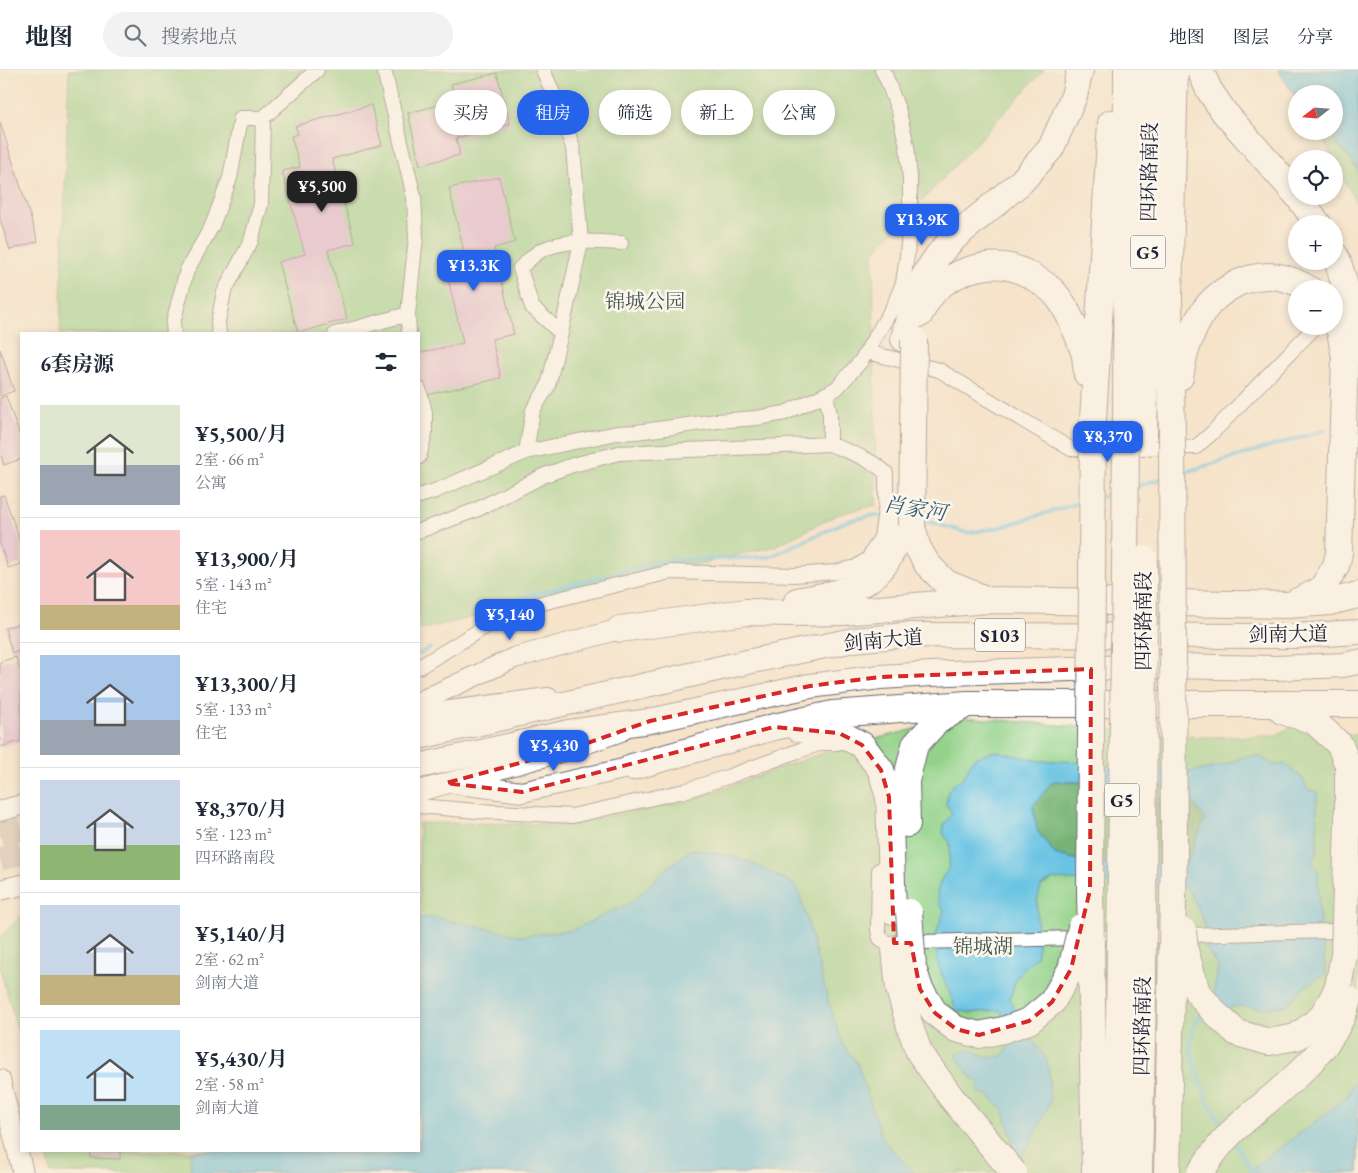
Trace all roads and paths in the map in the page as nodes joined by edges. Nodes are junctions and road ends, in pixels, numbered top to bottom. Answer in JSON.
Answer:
{"nodes":[{"id":1,"x":317,"y":70,"type":"edge"},
{"id":2,"x":384,"y":70,"type":"edge"},
{"id":3,"x":543,"y":70,"type":"edge"},
{"id":4,"x":882,"y":70,"type":"edge"},
{"id":5,"x":1080,"y":70,"type":"edge"},
{"id":6,"x":1115,"y":70,"type":"edge"},
{"id":7,"x":1127,"y":70,"type":"edge"},
{"id":8,"x":1151,"y":70,"type":"edge"},
{"id":9,"x":1175,"y":70,"type":"edge"},
{"id":10,"x":1200,"y":70,"type":"edge"},
{"id":11,"x":263,"y":118,"type":"junction"},
{"id":12,"x":1288,"y":185,"type":"edge"},
{"id":13,"x":580,"y":242,"type":"junction"},
{"id":14,"x":621,"y":243,"type":"dead end"},
{"id":15,"x":1340,"y":270,"type":"edge"},
{"id":16,"x":1288,"y":280,"type":"edge"},
{"id":17,"x":408,"y":314,"type":"junction"},
{"id":18,"x":174,"y":332,"type":"edge"},
{"id":19,"x":219,"y":332,"type":"edge"},
{"id":20,"x":342,"y":332,"type":"edge"},
{"id":21,"x":409,"y":332,"type":"edge"},
{"id":22,"x":561,"y":333,"type":"junction"},
{"id":23,"x":1307,"y":335,"type":"edge"},
{"id":24,"x":1341,"y":335,"type":"edge"},
{"id":25,"x":909,"y":339,"type":"junction"},
{"id":26,"x":867,"y":352,"type":"junction"},
{"id":27,"x":420,"y":393,"type":"edge"},
{"id":28,"x":826,"y":394,"type":"junction"},
{"id":29,"x":1092,"y":420,"type":"junction"},
{"id":30,"x":1135,"y":431,"type":"junction"},
{"id":31,"x":1172,"y":435,"type":"junction"},
{"id":32,"x":830,"y":444,"type":"junction"},
{"id":33,"x":526,"y":452,"type":"junction"},
{"id":34,"x":420,"y":453,"type":"edge"},
{"id":35,"x":420,"y":496,"type":"edge"},
{"id":36,"x":1358,"y":500,"type":"edge"},
{"id":37,"x":895,"y":520,"type":"junction"},
{"id":38,"x":420,"y":531,"type":"edge"},
{"id":39,"x":1358,"y":595,"type":"edge"},
{"id":40,"x":988,"y":600,"type":"junction"},
{"id":41,"x":1287,"y":605,"type":"junction"},
{"id":42,"x":746,"y":612,"type":"junction"},
{"id":43,"x":620,"y":629,"type":"joint"},
{"id":44,"x":1358,"y":632,"type":"edge"},
{"id":45,"x":1358,"y":662,"type":"edge"},
{"id":46,"x":420,"y":666,"type":"edge"},
{"id":47,"x":646,"y":685,"type":"junction"},
{"id":48,"x":420,"y":702,"type":"edge"},
{"id":49,"x":967,"y":704,"type":"junction"},
{"id":50,"x":1260,"y":704,"type":"junction"},
{"id":51,"x":1358,"y":704,"type":"edge"},
{"id":52,"x":420,"y":715,"type":"edge"},
{"id":53,"x":650,"y":721,"type":"junction"},
{"id":54,"x":774,"y":727,"type":"junction"},
{"id":55,"x":420,"y":737,"type":"edge"},
{"id":56,"x":420,"y":766,"type":"edge"},
{"id":57,"x":632,"y":766,"type":"joint"},
{"id":58,"x":446,"y":783,"type":"junction"},
{"id":59,"x":420,"y":791,"type":"edge"},
{"id":60,"x":20,"y":805,"type":"edge"},
{"id":61,"x":420,"y":806,"type":"edge"},
{"id":62,"x":0,"y":811,"type":"edge"},
{"id":63,"x":1174,"y":855,"type":"junction"},
{"id":64,"x":20,"y":885,"type":"edge"},
{"id":65,"x":0,"y":890,"type":"edge"},
{"id":66,"x":1090,"y":890,"type":"junction"},
{"id":67,"x":1358,"y":904,"type":"edge"},
{"id":68,"x":901,"y":912,"type":"junction"},
{"id":69,"x":1358,"y":929,"type":"edge"},
{"id":70,"x":0,"y":1080,"type":"edge"},
{"id":71,"x":23,"y":1173,"type":"edge"},
{"id":72,"x":1014,"y":1173,"type":"edge"},
{"id":73,"x":1096,"y":1173,"type":"edge"},
{"id":74,"x":1117,"y":1173,"type":"edge"},
{"id":75,"x":1139,"y":1173,"type":"edge"},
{"id":76,"x":1167,"y":1173,"type":"edge"},
{"id":77,"x":1200,"y":1173,"type":"edge"}],
"edges":[{"from":1,"to":11,"type":"street"},
{"from":2,"to":17,"type":"street"},
{"from":3,"to":13,"type":"street"},
{"from":4,"to":26,"type":"street"},
{"from":5,"to":25,"type":"highway"},
{"from":6,"to":29,"type":"highway"},
{"from":7,"to":30,"type":"highway","name":"四环路南段","number":"G5"},
{"from":8,"to":30,"type":"highway","name":"四环路南段","number":"G5"},
{"from":9,"to":31,"type":"highway"},
{"from":10,"to":12,"type":"highway"},
{"from":11,"to":18,"type":"street"},
{"from":11,"to":19,"type":"street"},
{"from":13,"to":14,"type":"street"},
{"from":13,"to":22,"type":"street"},
{"from":13,"to":22,"type":"street"},
{"from":15,"to":36,"type":"highway"},
{"from":16,"to":31,"type":"highway"},
{"from":17,"to":20,"type":"street"},
{"from":17,"to":21,"type":"street"},
{"from":22,"to":33,"type":"street"},
{"from":23,"to":26,"type":"street"},
{"from":24,"to":41,"type":"highway"},
{"from":25,"to":29,"type":"highway"},
{"from":25,"to":37,"type":"highway","bridge":true},
{"from":26,"to":28,"type":"street"},
{"from":27,"to":34,"type":"street"},
{"from":28,"to":32,"type":"street"},
{"from":28,"to":33,"type":"street"},
{"from":29,"to":66,"type":"highway","bridge":true},
{"from":30,"to":74,"type":"highway","name":"四环路南段","number":"G5","bridge":true},
{"from":30,"to":75,"type":"highway","name":"四环路南段","number":"G5","bridge":true},
{"from":31,"to":63,"type":"highway","bridge":true},
{"from":32,"to":37,"type":"street"},
{"from":32,"to":38,"type":"street"},
{"from":33,"to":35,"type":"street"},
{"from":37,"to":40,"type":"highway"},
{"from":37,"to":42,"type":"highway"},
{"from":37,"to":46,"type":"street"},
{"from":39,"to":41,"type":"highway"},
{"from":40,"to":41,"type":"highway"},
{"from":40,"to":42,"type":"highway"},
{"from":42,"to":43,"type":"highway"},
{"from":43,"to":48,"type":"main road"},
{"from":44,"to":47,"type":"highway","name":"剑南大道","number":"S103"},
{"from":45,"to":53,"type":"highway","name":"剑南大道","number":"S103"},
{"from":47,"to":52,"type":"main road"},
{"from":47,"to":55,"type":"highway","name":"剑南大道"},
{"from":49,"to":50,"type":"highway"},
{"from":49,"to":54,"type":"highway"},
{"from":49,"to":68,"type":"highway"},
{"from":50,"to":51,"type":"highway"},
{"from":50,"to":63,"type":"highway","bridge":true},
{"from":53,"to":56,"type":"highway","name":"剑南大道"},
{"from":53,"to":58,"type":"main road"},
{"from":54,"to":57,"type":"highway"},
{"from":54,"to":68,"type":"highway"},
{"from":57,"to":58,"type":"main road"},
{"from":58,"to":59,"type":"main road"},
{"from":60,"to":62,"type":"main road"},
{"from":61,"to":69,"type":"street"},
{"from":63,"to":76,"type":"highway","bridge":true},
{"from":64,"to":65,"type":"main road"},
{"from":66,"to":68,"type":"highway","bridge":true},
{"from":66,"to":73,"type":"highway","bridge":true},
{"from":67,"to":77,"type":"highway","bridge":true},
{"from":68,"to":72,"type":"highway","bridge":true},
{"from":70,"to":71,"type":"main road"}]}
